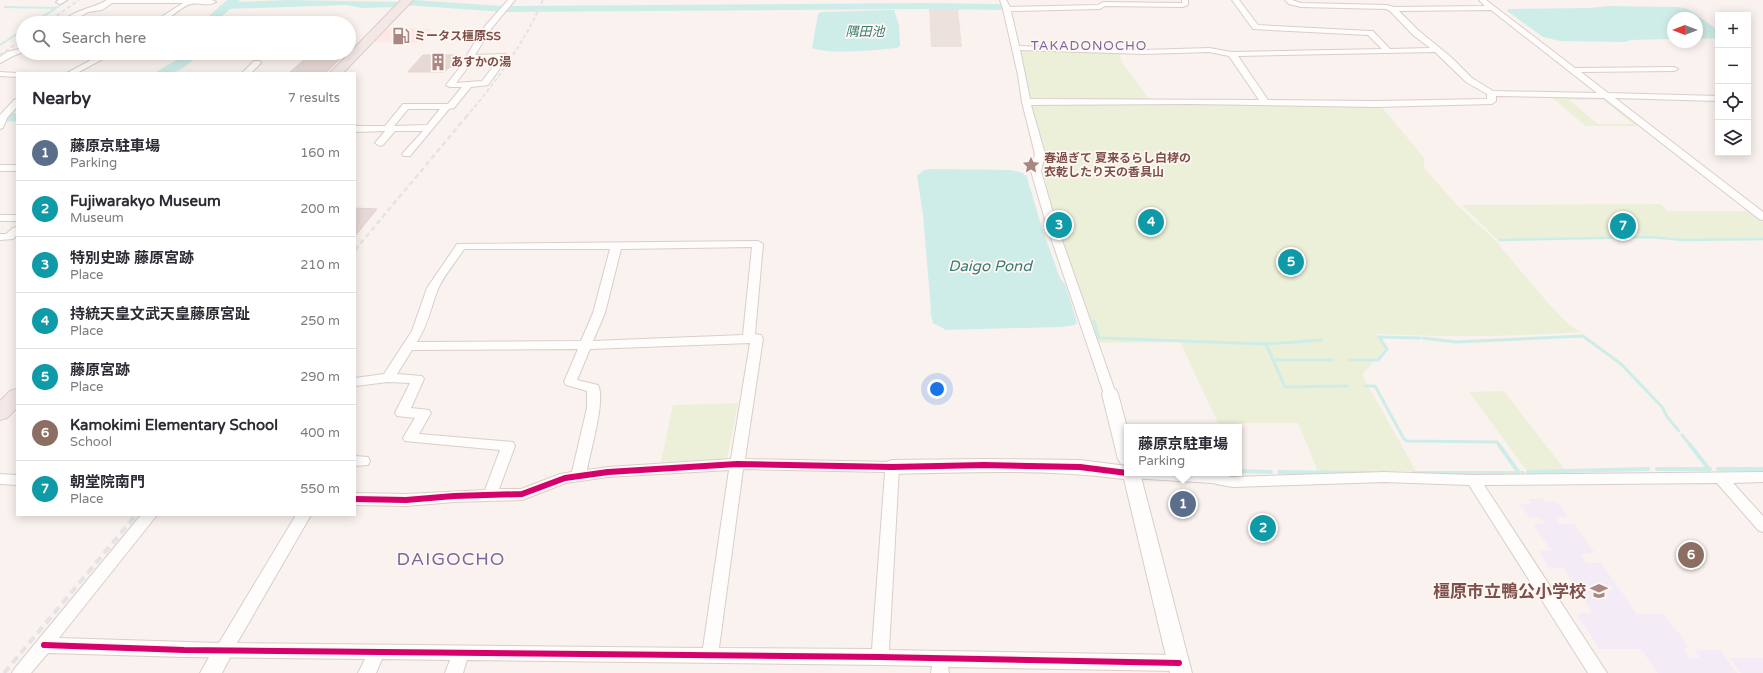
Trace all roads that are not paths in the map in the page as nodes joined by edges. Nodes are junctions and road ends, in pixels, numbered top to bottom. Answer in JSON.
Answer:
{"nodes":[{"id":1,"x":111,"y":0,"type":"edge"},
{"id":2,"x":408,"y":0,"type":"edge"},
{"id":3,"x":512,"y":0,"type":"edge"},
{"id":4,"x":1185,"y":0,"type":"edge"},
{"id":5,"x":1235,"y":0,"type":"edge"},
{"id":6,"x":1288,"y":0,"type":"edge"},
{"id":7,"x":1482,"y":0,"type":"edge"},
{"id":8,"x":191,"y":1,"type":"edge"},
{"id":9,"x":212,"y":2,"type":"dead end"},
{"id":10,"x":1005,"y":5,"type":"edge"},
{"id":11,"x":1492,"y":8,"type":"junction"},
{"id":12,"x":1393,"y":9,"type":"junction"},
{"id":13,"x":76,"y":16,"type":"edge"},
{"id":14,"x":167,"y":16,"type":"edge"},
{"id":15,"x":1015,"y":48,"type":"junction"},
{"id":16,"x":1387,"y":50,"type":"junction"},
{"id":17,"x":1436,"y":50,"type":"junction"},
{"id":18,"x":16,"y":52,"type":"edge"},
{"id":19,"x":356,"y":53,"type":"edge"},
{"id":20,"x":1232,"y":54,"type":"junction"},
{"id":21,"x":472,"y":56,"type":"junction"},
{"id":22,"x":101,"y":60,"type":"edge"},
{"id":23,"x":349,"y":60,"type":"edge"},
{"id":24,"x":0,"y":61,"type":"edge"},
{"id":25,"x":257,"y":63,"type":"dead end"},
{"id":26,"x":1674,"y":69,"type":"dead end"},
{"id":27,"x":87,"y":70,"type":"edge"},
{"id":28,"x":1574,"y":70,"type":"junction"},
{"id":29,"x":76,"y":72,"type":"edge"},
{"id":30,"x":247,"y":72,"type":"edge"},
{"id":31,"x":337,"y":72,"type":"edge"},
{"id":32,"x":0,"y":74,"type":"edge"},
{"id":33,"x":16,"y":75,"type":"edge"},
{"id":34,"x":468,"y":85,"type":"junction"},
{"id":35,"x":1491,"y":93,"type":"junction"},
{"id":36,"x":1607,"y":96,"type":"junction"},
{"id":37,"x":1715,"y":98,"type":"edge"},
{"id":38,"x":1026,"y":102,"type":"junction"},
{"id":39,"x":16,"y":103,"type":"edge"},
{"id":40,"x":1266,"y":103,"type":"junction"},
{"id":41,"x":446,"y":107,"type":"junction"},
{"id":42,"x":1,"y":123,"type":"edge"},
{"id":43,"x":430,"y":128,"type":"junction"},
{"id":44,"x":389,"y":129,"type":"junction"},
{"id":45,"x":357,"y":131,"type":"edge"},
{"id":46,"x":380,"y":143,"type":"dead end"},
{"id":47,"x":407,"y":154,"type":"dead end"},
{"id":48,"x":0,"y":168,"type":"edge"},
{"id":49,"x":16,"y":168,"type":"edge"},
{"id":50,"x":1763,"y":217,"type":"edge"},
{"id":51,"x":0,"y":218,"type":"edge"},
{"id":52,"x":16,"y":218,"type":"edge"},
{"id":53,"x":16,"y":231,"type":"edge"},
{"id":54,"x":0,"y":237,"type":"edge"},
{"id":55,"x":616,"y":246,"type":"junction"},
{"id":56,"x":749,"y":339,"type":"junction"},
{"id":57,"x":586,"y":345,"type":"junction"},
{"id":58,"x":409,"y":346,"type":"junction"},
{"id":59,"x":388,"y":378,"type":"junction"},
{"id":60,"x":356,"y":382,"type":"edge"},
{"id":61,"x":1110,"y":394,"type":"joint"},
{"id":62,"x":16,"y":397,"type":"edge"},
{"id":63,"x":0,"y":413,"type":"edge"},
{"id":64,"x":1124,"y":448,"type":"edge"},
{"id":65,"x":737,"y":464,"type":"junction"},
{"id":66,"x":892,"y":467,"type":"junction"},
{"id":67,"x":1124,"y":472,"type":"edge"},
{"id":68,"x":1131,"y":476,"type":"edge"},
{"id":69,"x":1179,"y":476,"type":"edge"},
{"id":70,"x":578,"y":477,"type":"junction"},
{"id":71,"x":1720,"y":477,"type":"junction"},
{"id":72,"x":1763,"y":477,"type":"edge"},
{"id":73,"x":0,"y":479,"type":"edge"},
{"id":74,"x":16,"y":480,"type":"edge"},
{"id":75,"x":1473,"y":480,"type":"junction"},
{"id":76,"x":490,"y":494,"type":"junction"},
{"id":77,"x":356,"y":499,"type":"edge"},
{"id":78,"x":149,"y":516,"type":"edge"},
{"id":79,"x":303,"y":516,"type":"edge"},
{"id":80,"x":1763,"y":526,"type":"edge"},
{"id":81,"x":44,"y":645,"type":"junction"},
{"id":82,"x":224,"y":650,"type":"junction"},
{"id":83,"x":377,"y":651,"type":"junction"},
{"id":84,"x":462,"y":652,"type":"junction"},
{"id":85,"x":710,"y":656,"type":"junction"},
{"id":86,"x":880,"y":656,"type":"junction"},
{"id":87,"x":940,"y":666,"type":"edge"},
{"id":88,"x":1180,"y":668,"type":"edge"},
{"id":89,"x":21,"y":673,"type":"edge"},
{"id":90,"x":211,"y":673,"type":"edge"},
{"id":91,"x":367,"y":673,"type":"edge"},
{"id":92,"x":454,"y":673,"type":"edge"},
{"id":93,"x":1598,"y":673,"type":"edge"}],
"edges":[{"from":1,"to":8,"type":"street"},
{"from":1,"to":13,"type":"street"},
{"from":2,"to":19,"type":"highway"},
{"from":3,"to":21,"type":"street"},
{"from":4,"to":10,"type":"street"},
{"from":5,"to":16,"type":"street"},
{"from":6,"to":12,"type":"street"},
{"from":7,"to":11,"type":"street"},
{"from":8,"to":9,"type":"street"},
{"from":8,"to":14,"type":"street"},
{"from":10,"to":15,"type":"street"},
{"from":11,"to":12,"type":"street"},
{"from":11,"to":28,"type":"street"},
{"from":12,"to":17,"type":"street"},
{"from":15,"to":20,"type":"street"},
{"from":15,"to":38,"type":"street"},
{"from":16,"to":17,"type":"street"},
{"from":16,"to":20,"type":"street"},
{"from":17,"to":35,"type":"street"},
{"from":18,"to":24,"type":"street"},
{"from":20,"to":40,"type":"street"},
{"from":21,"to":34,"type":"street"},
{"from":21,"to":34,"type":"street"},
{"from":22,"to":27,"type":"street"},
{"from":23,"to":31,"type":"highway"},
{"from":25,"to":30,"type":"street"},
{"from":26,"to":28,"type":"street"},
{"from":27,"to":29,"type":"street"},
{"from":28,"to":36,"type":"street"},
{"from":32,"to":33,"type":"street"},
{"from":34,"to":41,"type":"street"},
{"from":35,"to":36,"type":"street"},
{"from":35,"to":40,"type":"street"},
{"from":36,"to":37,"type":"street"},
{"from":36,"to":50,"type":"street"},
{"from":38,"to":40,"type":"street"},
{"from":38,"to":61,"type":"street"},
{"from":39,"to":42,"type":"street"},
{"from":41,"to":43,"type":"street"},
{"from":41,"to":44,"type":"street"},
{"from":43,"to":44,"type":"street"},
{"from":43,"to":47,"type":"street"},
{"from":44,"to":45,"type":"street"},
{"from":44,"to":46,"type":"street"},
{"from":48,"to":49,"type":"street"},
{"from":51,"to":52,"type":"street"},
{"from":53,"to":54,"type":"street"},
{"from":55,"to":56,"type":"street"},
{"from":55,"to":57,"type":"street"},
{"from":55,"to":58,"type":"street"},
{"from":56,"to":57,"type":"street"},
{"from":56,"to":65,"type":"street"},
{"from":57,"to":58,"type":"street"},
{"from":57,"to":70,"type":"street"},
{"from":58,"to":59,"type":"street"},
{"from":59,"to":60,"type":"street"},
{"from":59,"to":76,"type":"street"},
{"from":61,"to":64,"type":"street"},
{"from":62,"to":63,"type":"highway"},
{"from":65,"to":66,"type":"street"},
{"from":65,"to":70,"type":"street"},
{"from":65,"to":85,"type":"street"},
{"from":66,"to":67,"type":"street"},
{"from":66,"to":86,"type":"street"},
{"from":68,"to":88,"type":"street"},
{"from":69,"to":75,"type":"street"},
{"from":70,"to":76,"type":"street"},
{"from":71,"to":72,"type":"street"},
{"from":71,"to":75,"type":"street"},
{"from":71,"to":80,"type":"street"},
{"from":73,"to":74,"type":"street"},
{"from":75,"to":93,"type":"street"},
{"from":76,"to":77,"type":"street"},
{"from":78,"to":81,"type":"street"},
{"from":79,"to":82,"type":"street"},
{"from":81,"to":82,"type":"street"},
{"from":81,"to":89,"type":"street"},
{"from":82,"to":83,"type":"street"},
{"from":82,"to":90,"type":"street"},
{"from":83,"to":84,"type":"street"},
{"from":83,"to":91,"type":"street"},
{"from":84,"to":85,"type":"street"},
{"from":84,"to":92,"type":"street"},
{"from":85,"to":86,"type":"street"},
{"from":86,"to":87,"type":"street"},
{"from":87,"to":88,"type":"street"}]}
